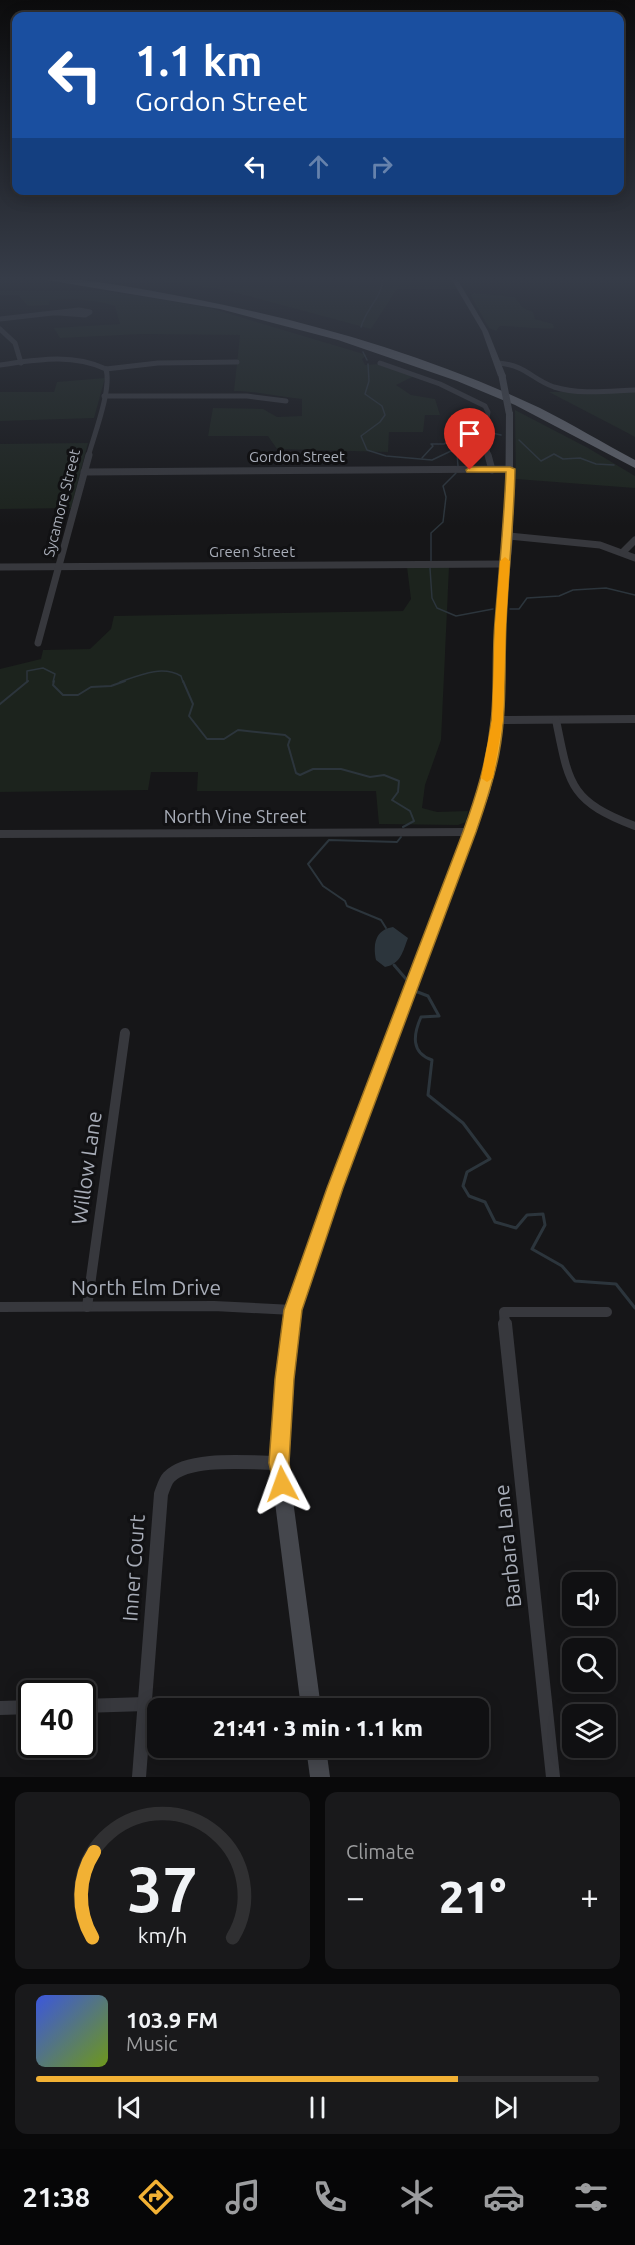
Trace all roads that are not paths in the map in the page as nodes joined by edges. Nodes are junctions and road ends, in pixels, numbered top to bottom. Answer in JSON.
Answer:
{"nodes":[{"id":1,"x":20,"y":360,"type":"edge"},
{"id":2,"x":414,"y":360,"type":"edge"},
{"id":3,"x":429,"y":360,"type":"edge"},
{"id":4,"x":497,"y":360,"type":"edge"},
{"id":5,"x":237,"y":362,"type":"dead end"},
{"id":6,"x":21,"y":363,"type":"junction"},
{"id":7,"x":380,"y":363,"type":"dead end"},
{"id":8,"x":498,"y":363,"type":"junction"},
{"id":9,"x":0,"y":365,"type":"edge"},
{"id":10,"x":106,"y":369,"type":"junction"},
{"id":11,"x":635,"y":390,"type":"edge"},
{"id":12,"x":104,"y":396,"type":"junction"},
{"id":13,"x":286,"y":401,"type":"dead end"},
{"id":14,"x":635,"y":455,"type":"edge"},
{"id":15,"x":635,"y":465,"type":"edge"},
{"id":16,"x":510,"y":469,"type":"junction"},
{"id":17,"x":492,"y":470,"type":"junction"},
{"id":18,"x":84,"y":472,"type":"junction"},
{"id":19,"x":508,"y":536,"type":"junction"},
{"id":20,"x":635,"y":540,"type":"edge"},
{"id":21,"x":623,"y":552,"type":"junction"},
{"id":22,"x":635,"y":558,"type":"edge"},
{"id":23,"x":505,"y":564,"type":"junction"},
{"id":24,"x":0,"y":567,"type":"edge"},
{"id":25,"x":60,"y":567,"type":"junction"},
{"id":26,"x":38,"y":643,"type":"dead end"},
{"id":27,"x":635,"y":719,"type":"edge"},
{"id":28,"x":498,"y":720,"type":"junction"},
{"id":29,"x":556,"y":720,"type":"junction"},
{"id":30,"x":635,"y":826,"type":"edge"},
{"id":31,"x":470,"y":832,"type":"junction"},
{"id":32,"x":0,"y":834,"type":"edge"},
{"id":33,"x":125,"y":1033,"type":"dead end"},
{"id":34,"x":0,"y":1307,"type":"edge"},
{"id":35,"x":87,"y":1307,"type":"junction"},
{"id":36,"x":293,"y":1310,"type":"junction"},
{"id":37,"x":608,"y":1312,"type":"dead end"},
{"id":38,"x":279,"y":1463,"type":"junction"},
{"id":39,"x":310,"y":1698,"type":"edge"},
{"id":40,"x":146,"y":1704,"type":"junction"},
{"id":41,"x":96,"y":1706,"type":"edge"},
{"id":42,"x":18,"y":1707,"type":"edge"},
{"id":43,"x":0,"y":1708,"type":"edge"},
{"id":44,"x":317,"y":1758,"type":"edge"},
{"id":45,"x":139,"y":1777,"type":"edge"},
{"id":46,"x":320,"y":1777,"type":"edge"},
{"id":47,"x":553,"y":1777,"type":"edge"}],
"edges":[{"from":1,"to":6,"type":"street"},
{"from":2,"to":15,"type":"highway"},
{"from":3,"to":14,"type":"highway"},
{"from":4,"to":8,"type":"street"},
{"from":5,"to":10,"type":"street"},
{"from":6,"to":9,"type":"street"},
{"from":6,"to":10,"type":"street"},
{"from":7,"to":17,"type":"street"},
{"from":8,"to":11,"type":"street"},
{"from":8,"to":16,"type":"street","bridge":true},
{"from":10,"to":12,"type":"street","name":"Sycamore Street"},
{"from":12,"to":13,"type":"street"},
{"from":12,"to":18,"type":"street","name":"Sycamore Street"},
{"from":16,"to":17,"type":"street","name":"Gordon Street"},
{"from":16,"to":19,"type":"street"},
{"from":17,"to":18,"type":"street","name":"Gordon Street"},
{"from":18,"to":25,"type":"street","name":"Sycamore Street"},
{"from":19,"to":21,"type":"street"},
{"from":19,"to":23,"type":"street"},
{"from":20,"to":21,"type":"street"},
{"from":21,"to":22,"type":"street"},
{"from":23,"to":25,"type":"street","name":"Green Street"},
{"from":23,"to":28,"type":"street"},
{"from":24,"to":25,"type":"street","name":"Green Street"},
{"from":25,"to":26,"type":"street","name":"Sycamore Street"},
{"from":27,"to":29,"type":"street"},
{"from":28,"to":29,"type":"street"},
{"from":28,"to":31,"type":"street"},
{"from":29,"to":30,"type":"street"},
{"from":31,"to":32,"type":"street","name":"North Vine Street"},
{"from":31,"to":36,"type":"street"},
{"from":33,"to":35,"type":"street","name":"Willow Lane"},
{"from":34,"to":35,"type":"street","name":"North Elm Drive"},
{"from":35,"to":36,"type":"street","name":"North Elm Drive"},
{"from":36,"to":38,"type":"street"},
{"from":37,"to":47,"type":"street","name":"Barbara Lane"},
{"from":38,"to":39,"type":"street"},
{"from":38,"to":40,"type":"street","name":"Inner Court"},
{"from":40,"to":41,"type":"street"},
{"from":40,"to":45,"type":"street","name":"Inner Court"},
{"from":42,"to":43,"type":"street"},
{"from":44,"to":46,"type":"street"}]}
